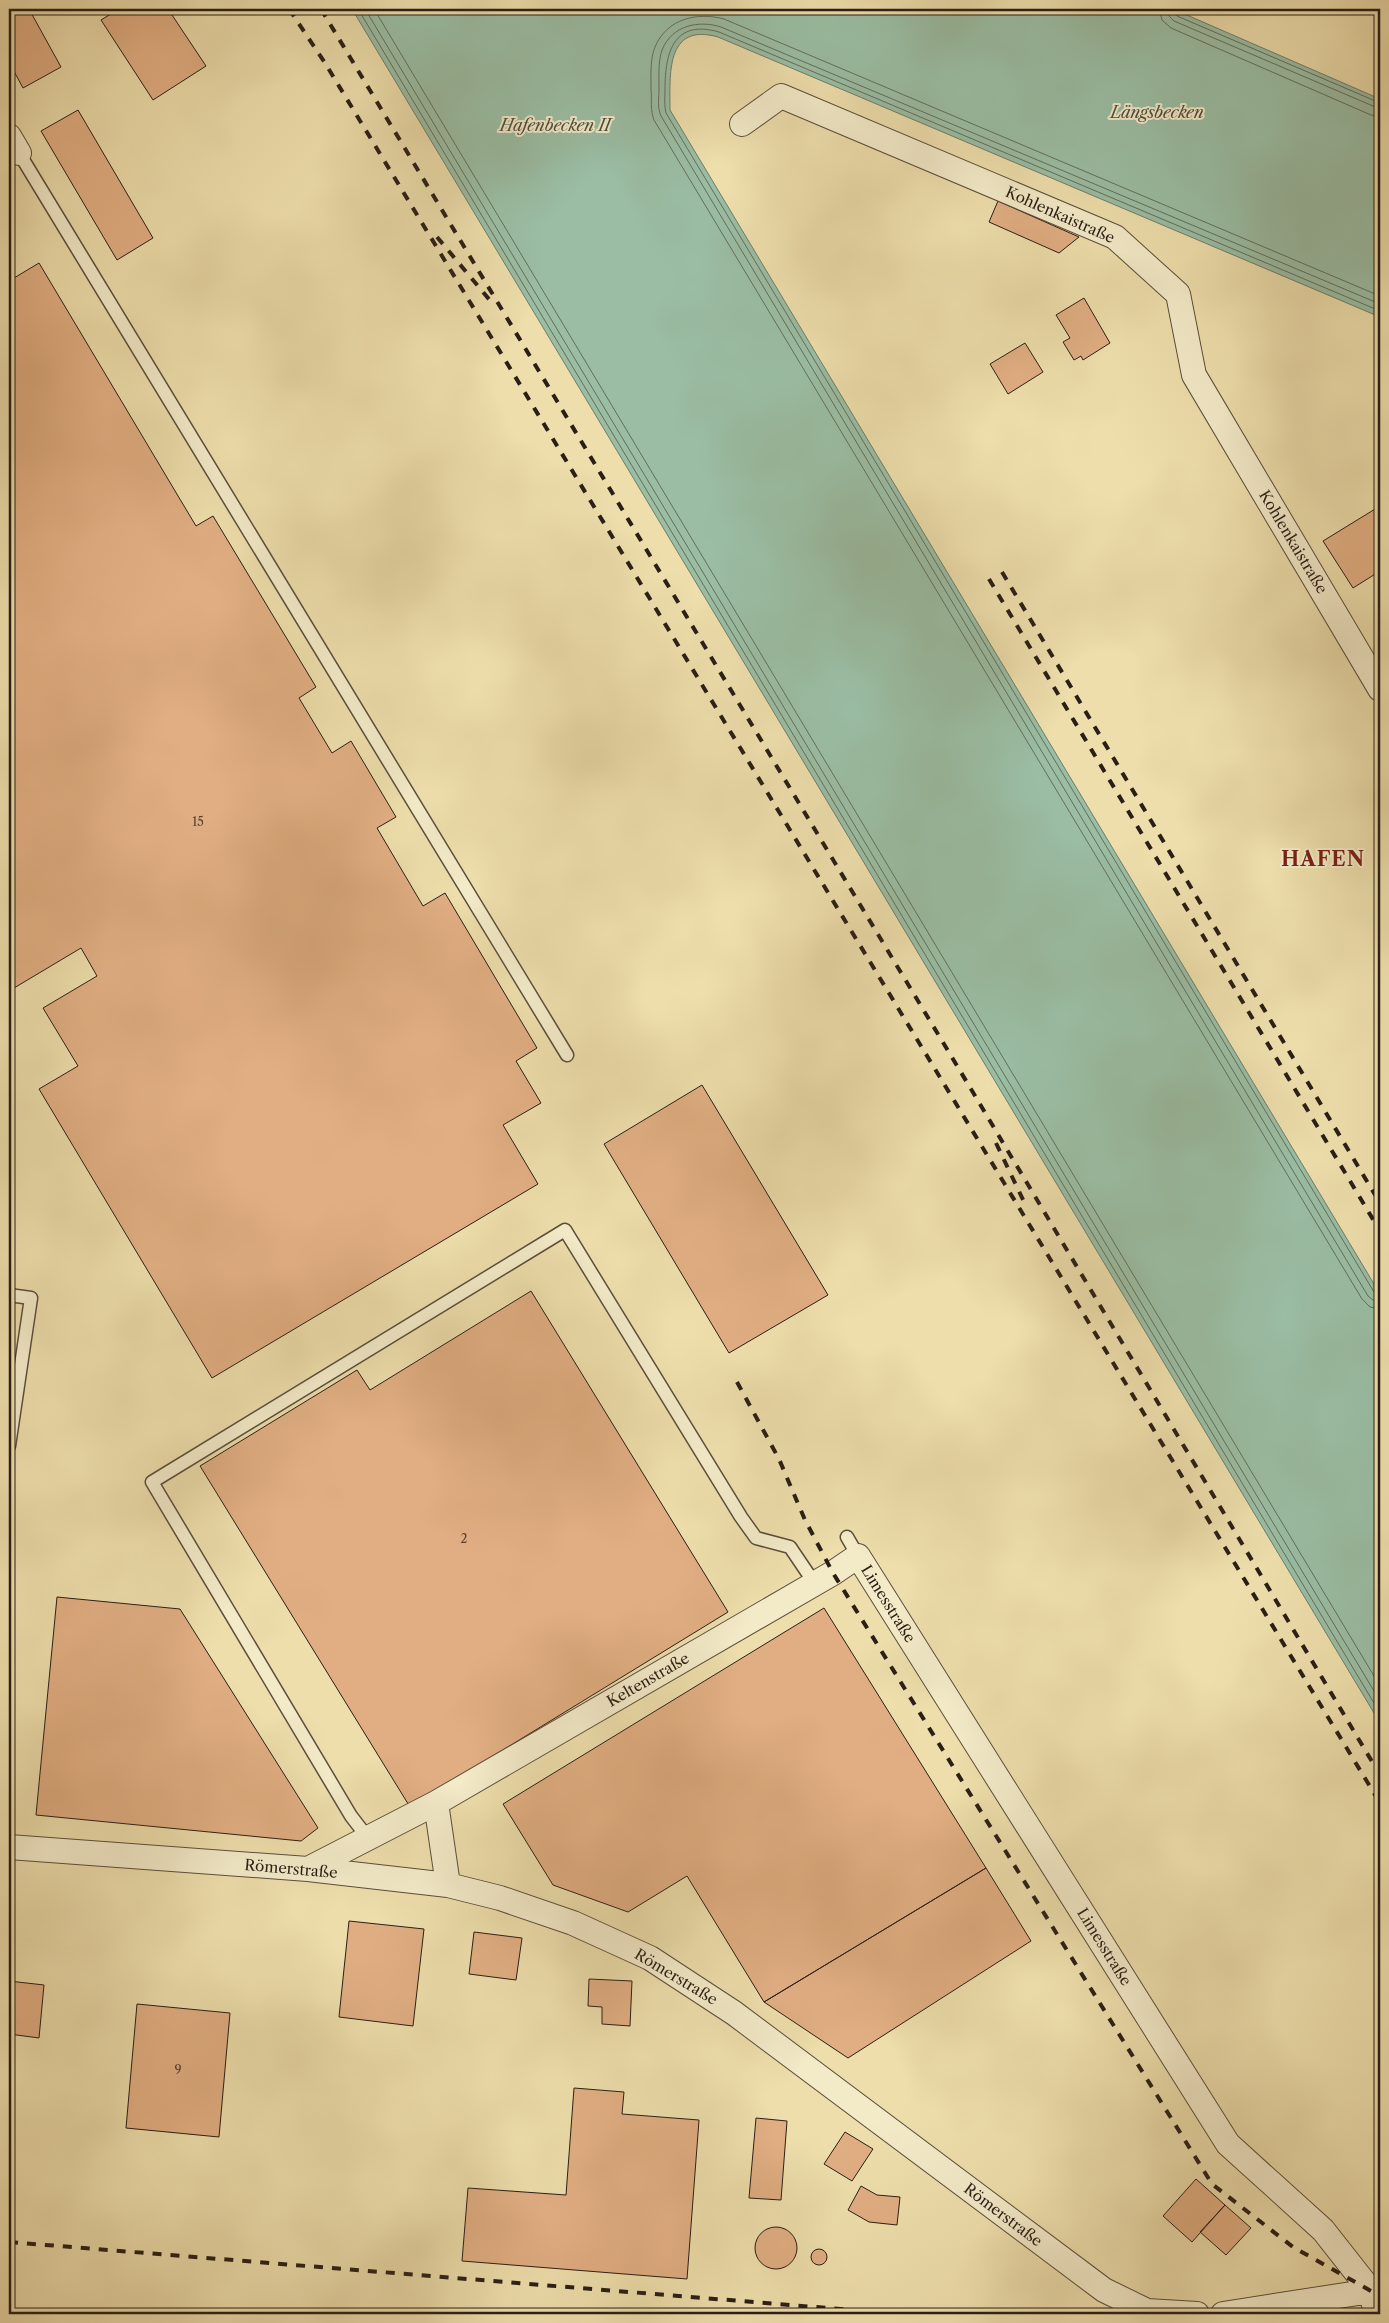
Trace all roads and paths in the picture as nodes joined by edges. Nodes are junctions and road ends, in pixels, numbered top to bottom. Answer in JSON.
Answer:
{"nodes":[{"id":1,"x":742,"y":124,"type":"dead end"},
{"id":2,"x":14,"y":144,"type":"edge"},
{"id":3,"x":1380,"y":689,"type":"edge"},
{"id":4,"x":567,"y":1055,"type":"dead end"},
{"id":5,"x":9,"y":1296,"type":"edge"},
{"id":6,"x":9,"y":1446,"type":"edge"},
{"id":7,"x":853,"y":1546,"type":"joint"},
{"id":8,"x":815,"y":1584,"type":"junction"},
{"id":9,"x":436,"y":1803,"type":"junction"},
{"id":10,"x":368,"y":1838,"type":"junction"},
{"id":11,"x":9,"y":1847,"type":"edge"},
{"id":12,"x":308,"y":1869,"type":"junction"},
{"id":13,"x":448,"y":1885,"type":"junction"},
{"id":14,"x":1376,"y":2289,"type":"edge"},
{"id":15,"x":9,"y":2309,"type":"edge"},
{"id":16,"x":69,"y":2314,"type":"edge"},
{"id":17,"x":1197,"y":2314,"type":"edge"},
{"id":18,"x":1223,"y":2314,"type":"edge"},
{"id":19,"x":1376,"y":2314,"type":"edge"}],
"edges":[{"from":1,"to":3,"type":"street","name":"Kohlenkaistraße"},
{"from":2,"to":4,"type":"lane"},
{"from":5,"to":6,"type":"lane"},
{"from":7,"to":8,"type":"street","name":"Keltenstraße"},
{"from":7,"to":14,"type":"street","name":"Limesstraße"},
{"from":8,"to":9,"type":"street","name":"Keltenstraße"},
{"from":8,"to":10,"type":"lane"},
{"from":9,"to":10,"type":"street","name":"Keltenstraße"},
{"from":9,"to":13,"type":"street"},
{"from":10,"to":12,"type":"street","name":"Keltenstraße"},
{"from":11,"to":12,"type":"street","name":"Römerstraße"},
{"from":12,"to":13,"type":"street","name":"Römerstraße"},
{"from":13,"to":17,"type":"street","name":"Römerstraße"},
{"from":14,"to":18,"type":"street"},
{"from":14,"to":19,"type":"street","name":"Limesstraße"},
{"from":15,"to":16,"type":"path"}]}
